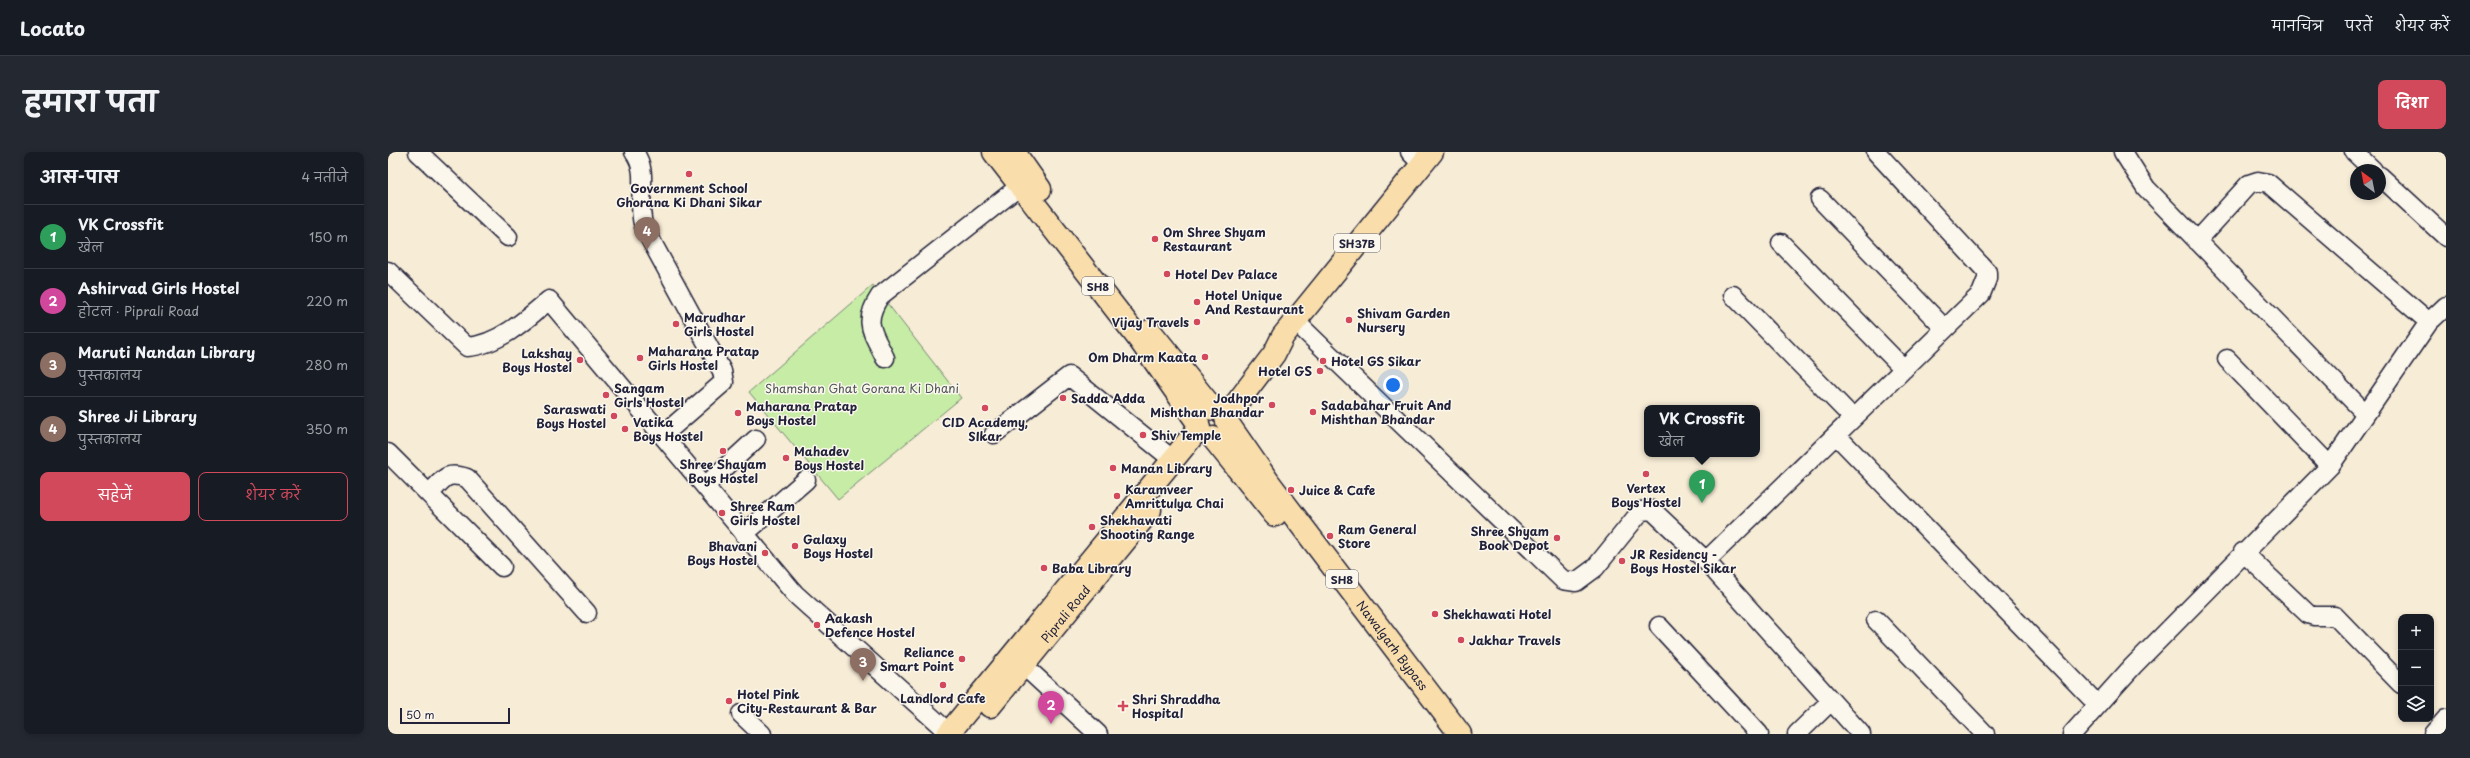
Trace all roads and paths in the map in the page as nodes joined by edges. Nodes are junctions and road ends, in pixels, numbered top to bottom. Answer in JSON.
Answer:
{"nodes":[{"id":1,"x":418,"y":152,"type":"edge"},
{"id":2,"x":634,"y":152,"type":"edge"},
{"id":3,"x":994,"y":152,"type":"edge"},
{"id":4,"x":1014,"y":152,"type":"edge"},
{"id":5,"x":1876,"y":152,"type":"edge"},
{"id":6,"x":2123,"y":152,"type":"edge"},
{"id":7,"x":2354,"y":152,"type":"edge"},
{"id":8,"x":1421,"y":156,"type":"edge"},
{"id":9,"x":2367,"y":164,"type":"edge"},
{"id":10,"x":2386,"y":182,"type":"edge"},
{"id":11,"x":1020,"y":186,"type":"junction"},
{"id":12,"x":1820,"y":199,"type":"dead end"},
{"id":13,"x":508,"y":237,"type":"dead end"},
{"id":14,"x":2446,"y":237,"type":"edge"},
{"id":15,"x":2197,"y":241,"type":"junction"},
{"id":16,"x":1781,"y":243,"type":"dead end"},
{"id":17,"x":388,"y":271,"type":"edge"},
{"id":18,"x":1112,"y":293,"type":"junction"},
{"id":19,"x":1733,"y":295,"type":"dead end"},
{"id":20,"x":2446,"y":306,"type":"edge"},
{"id":21,"x":2429,"y":322,"type":"junction"},
{"id":22,"x":1289,"y":329,"type":"junction"},
{"id":23,"x":1945,"y":329,"type":"junction"},
{"id":24,"x":885,"y":358,"type":"dead end"},
{"id":25,"x":2227,"y":359,"type":"dead end"},
{"id":26,"x":1904,"y":369,"type":"junction"},
{"id":27,"x":2366,"y":414,"type":"junction"},
{"id":28,"x":1853,"y":418,"type":"junction"},
{"id":29,"x":1213,"y":423,"type":"junction"},
{"id":30,"x":994,"y":434,"type":"dead end"},
{"id":31,"x":663,"y":435,"type":"junction"},
{"id":32,"x":1836,"y":435,"type":"junction"},
{"id":33,"x":756,"y":439,"type":"dead end"},
{"id":34,"x":388,"y":453,"type":"edge"},
{"id":35,"x":1172,"y":460,"type":"junction"},
{"id":36,"x":2330,"y":466,"type":"junction"},
{"id":37,"x":806,"y":480,"type":"dead end"},
{"id":38,"x":705,"y":486,"type":"junction"},
{"id":39,"x":429,"y":494,"type":"junction"},
{"id":40,"x":1293,"y":525,"type":"junction"},
{"id":41,"x":744,"y":534,"type":"junction"},
{"id":42,"x":2243,"y":552,"type":"junction"},
{"id":43,"x":1706,"y":561,"type":"junction"},
{"id":44,"x":502,"y":567,"type":"dead end"},
{"id":45,"x":587,"y":613,"type":"dead end"},
{"id":46,"x":1876,"y":620,"type":"dead end"},
{"id":47,"x":1659,"y":626,"type":"dead end"},
{"id":48,"x":1023,"y":665,"type":"junction"},
{"id":49,"x":2398,"y":681,"type":"edge"},
{"id":50,"x":1831,"y":701,"type":"junction"},
{"id":51,"x":2098,"y":705,"type":"junction"},
{"id":52,"x":740,"y":714,"type":"dead end"},
{"id":53,"x":762,"y":734,"type":"edge"},
{"id":54,"x":954,"y":734,"type":"edge"},
{"id":55,"x":1098,"y":734,"type":"edge"},
{"id":56,"x":1445,"y":734,"type":"edge"},
{"id":57,"x":1460,"y":734,"type":"edge"},
{"id":58,"x":1759,"y":734,"type":"edge"},
{"id":59,"x":1797,"y":734,"type":"edge"},
{"id":60,"x":1861,"y":734,"type":"edge"},
{"id":61,"x":1985,"y":734,"type":"edge"},
{"id":62,"x":2072,"y":734,"type":"edge"}],
"edges":[{"from":1,"to":13,"type":"street"},
{"from":2,"to":31,"type":"street"},
{"from":3,"to":11,"type":"main road","number":"SH8"},
{"from":4,"to":18,"type":"main road","number":"SH8"},
{"from":5,"to":23,"type":"street"},
{"from":6,"to":15,"type":"street"},
{"from":7,"to":9,"type":"street"},
{"from":8,"to":22,"type":"main road","number":"SH37B"},
{"from":10,"to":14,"type":"street"},
{"from":11,"to":18,"type":"main road","number":"SH8"},
{"from":11,"to":24,"type":"street"},
{"from":12,"to":23,"type":"street"},
{"from":15,"to":21,"type":"street"},
{"from":15,"to":27,"type":"street"},
{"from":16,"to":26,"type":"street"},
{"from":17,"to":31,"type":"street"},
{"from":18,"to":29,"type":"main road","number":"SH8"},
{"from":19,"to":28,"type":"street"},
{"from":20,"to":21,"type":"street"},
{"from":21,"to":27,"type":"street"},
{"from":22,"to":29,"type":"main road","number":"SH37B"},
{"from":22,"to":43,"type":"street"},
{"from":23,"to":26,"type":"street"},
{"from":25,"to":36,"type":"street"},
{"from":26,"to":28,"type":"street"},
{"from":27,"to":36,"type":"street"},
{"from":28,"to":32,"type":"street"},
{"from":29,"to":35,"type":"main road"},
{"from":29,"to":40,"type":"main road","name":"Nawalgarh Bypass","number":"SH8"},
{"from":29,"to":48,"type":"main road","name":"Piprali Road","number":"SH37B"},
{"from":30,"to":35,"type":"street"},
{"from":31,"to":38,"type":"street"},
{"from":32,"to":43,"type":"street"},
{"from":32,"to":51,"type":"street"},
{"from":33,"to":38,"type":"street"},
{"from":34,"to":39,"type":"street"},
{"from":35,"to":54,"type":"main road"},
{"from":36,"to":42,"type":"street"},
{"from":37,"to":41,"type":"street"},
{"from":38,"to":41,"type":"street"},
{"from":39,"to":44,"type":"street"},
{"from":39,"to":45,"type":"street"},
{"from":40,"to":56,"type":"main road","name":"Nawalgarh Bypass","number":"SH8"},
{"from":40,"to":57,"type":"main road","name":"Nawalgarh Bypass","number":"SH8"},
{"from":41,"to":54,"type":"street"},
{"from":42,"to":49,"type":"street"},
{"from":42,"to":51,"type":"street"},
{"from":43,"to":50,"type":"street"},
{"from":46,"to":61,"type":"street"},
{"from":47,"to":58,"type":"street"},
{"from":48,"to":54,"type":"main road","name":"Piprali Road","number":"SH37B"},
{"from":48,"to":55,"type":"street"},
{"from":50,"to":59,"type":"street"},
{"from":50,"to":60,"type":"street"},
{"from":51,"to":62,"type":"street"},
{"from":52,"to":53,"type":"street"}]}
